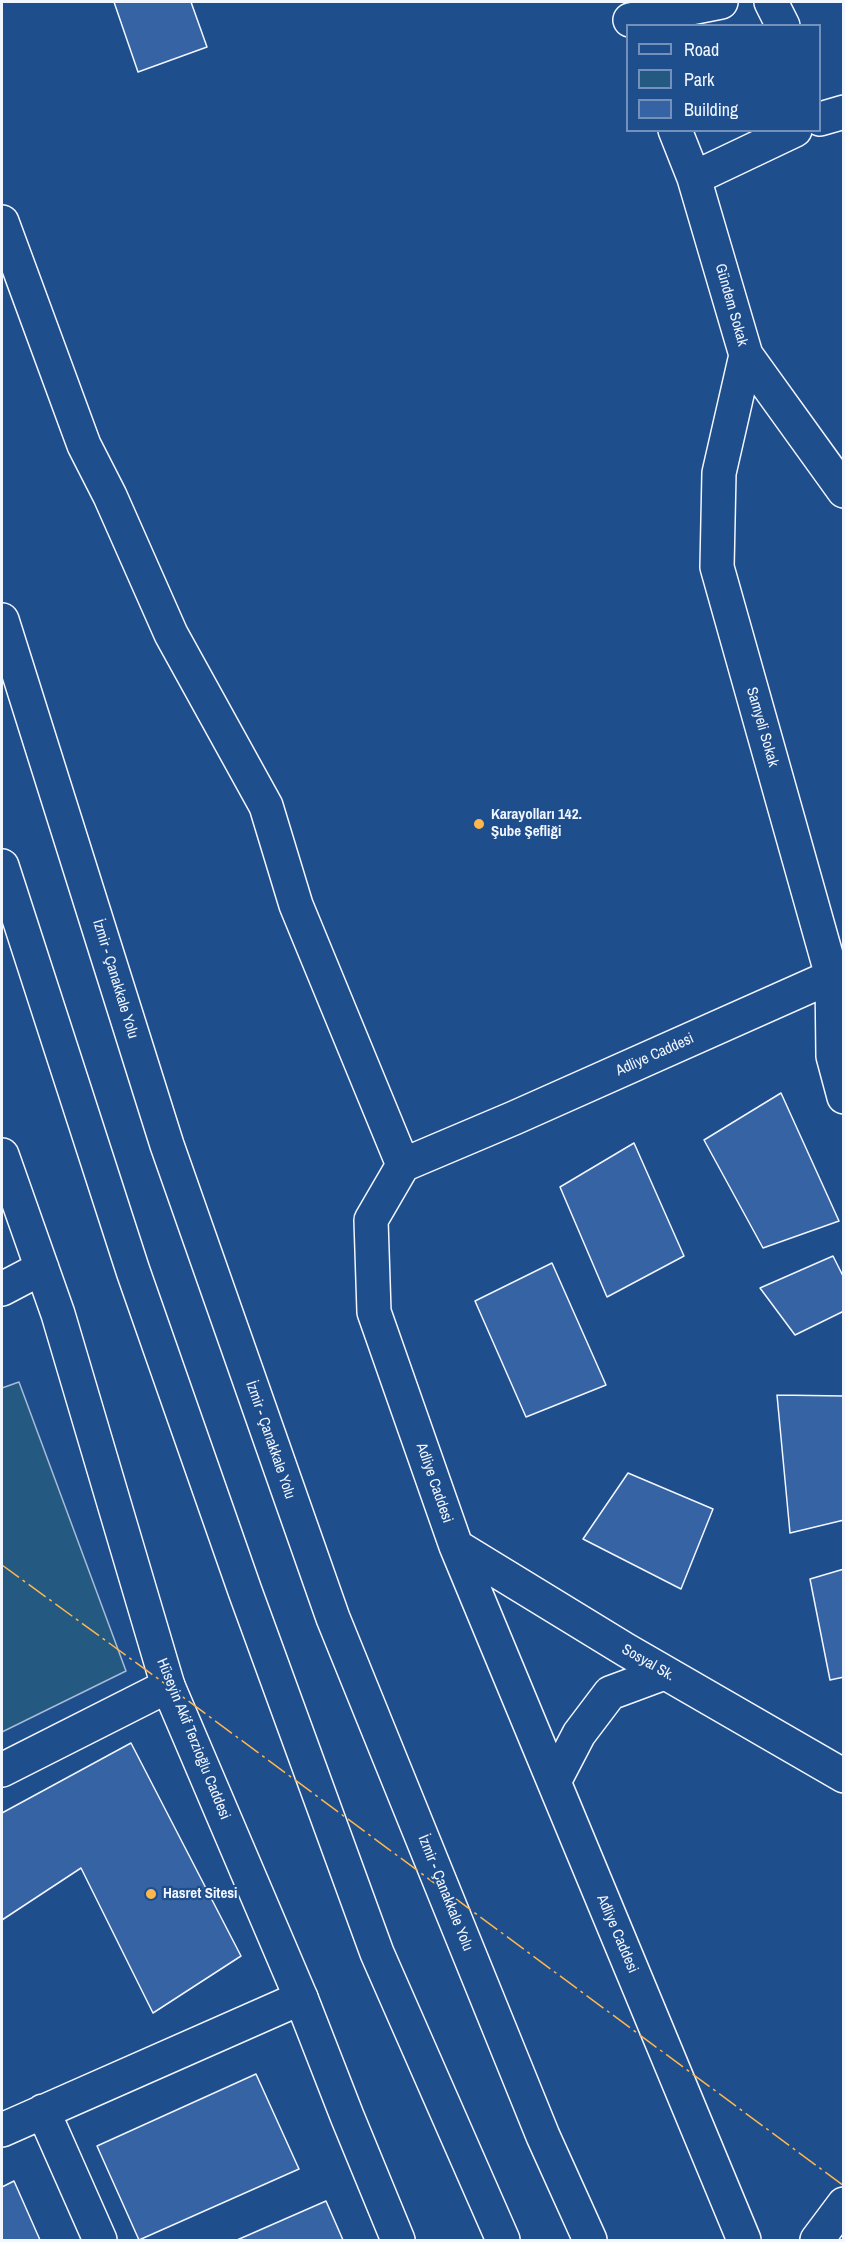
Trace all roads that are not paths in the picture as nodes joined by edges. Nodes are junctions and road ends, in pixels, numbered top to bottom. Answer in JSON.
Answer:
{"nodes":[{"id":1,"x":721,"y":2,"type":"edge"},
{"id":2,"x":771,"y":2,"type":"edge"},
{"id":3,"x":630,"y":16,"type":"edge"},
{"id":4,"x":782,"y":24,"type":"edge"},
{"id":5,"x":676,"y":132,"type":"edge"},
{"id":6,"x":791,"y":132,"type":"edge"},
{"id":7,"x":694,"y":178,"type":"junction"},
{"id":8,"x":2,"y":222,"type":"edge"},
{"id":9,"x":746,"y":355,"type":"junction"},
{"id":10,"x":843,"y":491,"type":"edge"},
{"id":11,"x":2,"y":620,"type":"edge"},
{"id":12,"x":2,"y":866,"type":"edge"},
{"id":13,"x":838,"y":973,"type":"edge"},
{"id":14,"x":843,"y":1097,"type":"edge"},
{"id":15,"x":2,"y":1155,"type":"edge"},
{"id":16,"x":403,"y":1165,"type":"junction"},
{"id":17,"x":42,"y":1268,"type":"junction"},
{"id":18,"x":2,"y":1289,"type":"edge"},
{"id":19,"x":456,"y":1546,"type":"junction"},
{"id":20,"x":664,"y":1673,"type":"junction"},
{"id":21,"x":168,"y":1686,"type":"junction"},
{"id":22,"x":2,"y":1770,"type":"edge"},
{"id":23,"x":843,"y":1776,"type":"edge"},
{"id":24,"x":554,"y":1782,"type":"junction"},
{"id":25,"x":301,"y":1998,"type":"junction"},
{"id":26,"x":44,"y":2111,"type":"junction"},
{"id":27,"x":2,"y":2130,"type":"edge"},
{"id":28,"x":543,"y":2136,"type":"junction"},
{"id":29,"x":472,"y":2174,"type":"junction"},
{"id":30,"x":843,"y":2204,"type":"edge"},
{"id":31,"x":100,"y":2241,"type":"edge"},
{"id":32,"x":398,"y":2241,"type":"edge"},
{"id":33,"x":496,"y":2241,"type":"edge"},
{"id":34,"x":503,"y":2241,"type":"edge"},
{"id":35,"x":590,"y":2241,"type":"edge"},
{"id":36,"x":603,"y":2241,"type":"edge"},
{"id":37,"x":744,"y":2241,"type":"edge"},
{"id":38,"x":817,"y":2241,"type":"edge"}],
"edges":[{"from":1,"to":3,"type":"main road"},
{"from":2,"to":4,"type":"main road"},
{"from":5,"to":7,"type":"main road","name":"Gündem Sokak"},
{"from":6,"to":7,"type":"main road"},
{"from":7,"to":9,"type":"main road","name":"Gündem Sokak"},
{"from":8,"to":16,"type":"main road"},
{"from":9,"to":10,"type":"main road","name":"Gündem Sokak"},
{"from":9,"to":13,"type":"main road","name":"Samyeli Sokak"},
{"from":11,"to":28,"type":"main road","name":"İzmir - Çanakkale Yolu"},
{"from":12,"to":29,"type":"main road"},
{"from":13,"to":14,"type":"main road","name":"Samyeli Sokak"},
{"from":13,"to":16,"type":"main road","name":"Adliye Caddesi"},
{"from":15,"to":17,"type":"main road","name":"Hüseyin Akif Terzioğlu Caddesi"},
{"from":16,"to":19,"type":"main road","name":"Adliye Caddesi"},
{"from":17,"to":18,"type":"main road"},
{"from":17,"to":21,"type":"main road","name":"Hüseyin Akif Terzioğlu Caddesi"},
{"from":19,"to":20,"type":"main road","name":"Sosyal Sk."},
{"from":19,"to":24,"type":"main road","name":"Adliye Caddesi"},
{"from":20,"to":23,"type":"main road","name":"Sosyal Sk."},
{"from":20,"to":24,"type":"main road"},
{"from":21,"to":22,"type":"main road"},
{"from":21,"to":25,"type":"main road","name":"Hüseyin Akif Terzioğlu Caddesi"},
{"from":24,"to":37,"type":"main road","name":"Adliye Caddesi"},
{"from":25,"to":26,"type":"main road"},
{"from":25,"to":32,"type":"main road","name":"Hüseyin Akif Terzioğlu Caddesi"},
{"from":26,"to":27,"type":"main road"},
{"from":26,"to":31,"type":"main road"},
{"from":28,"to":35,"type":"main road","name":"İzmir - Çanakkale Yolu"},
{"from":28,"to":36,"type":"main road"},
{"from":29,"to":33,"type":"main road"},
{"from":29,"to":34,"type":"main road"},
{"from":30,"to":38,"type":"main road"}]}
